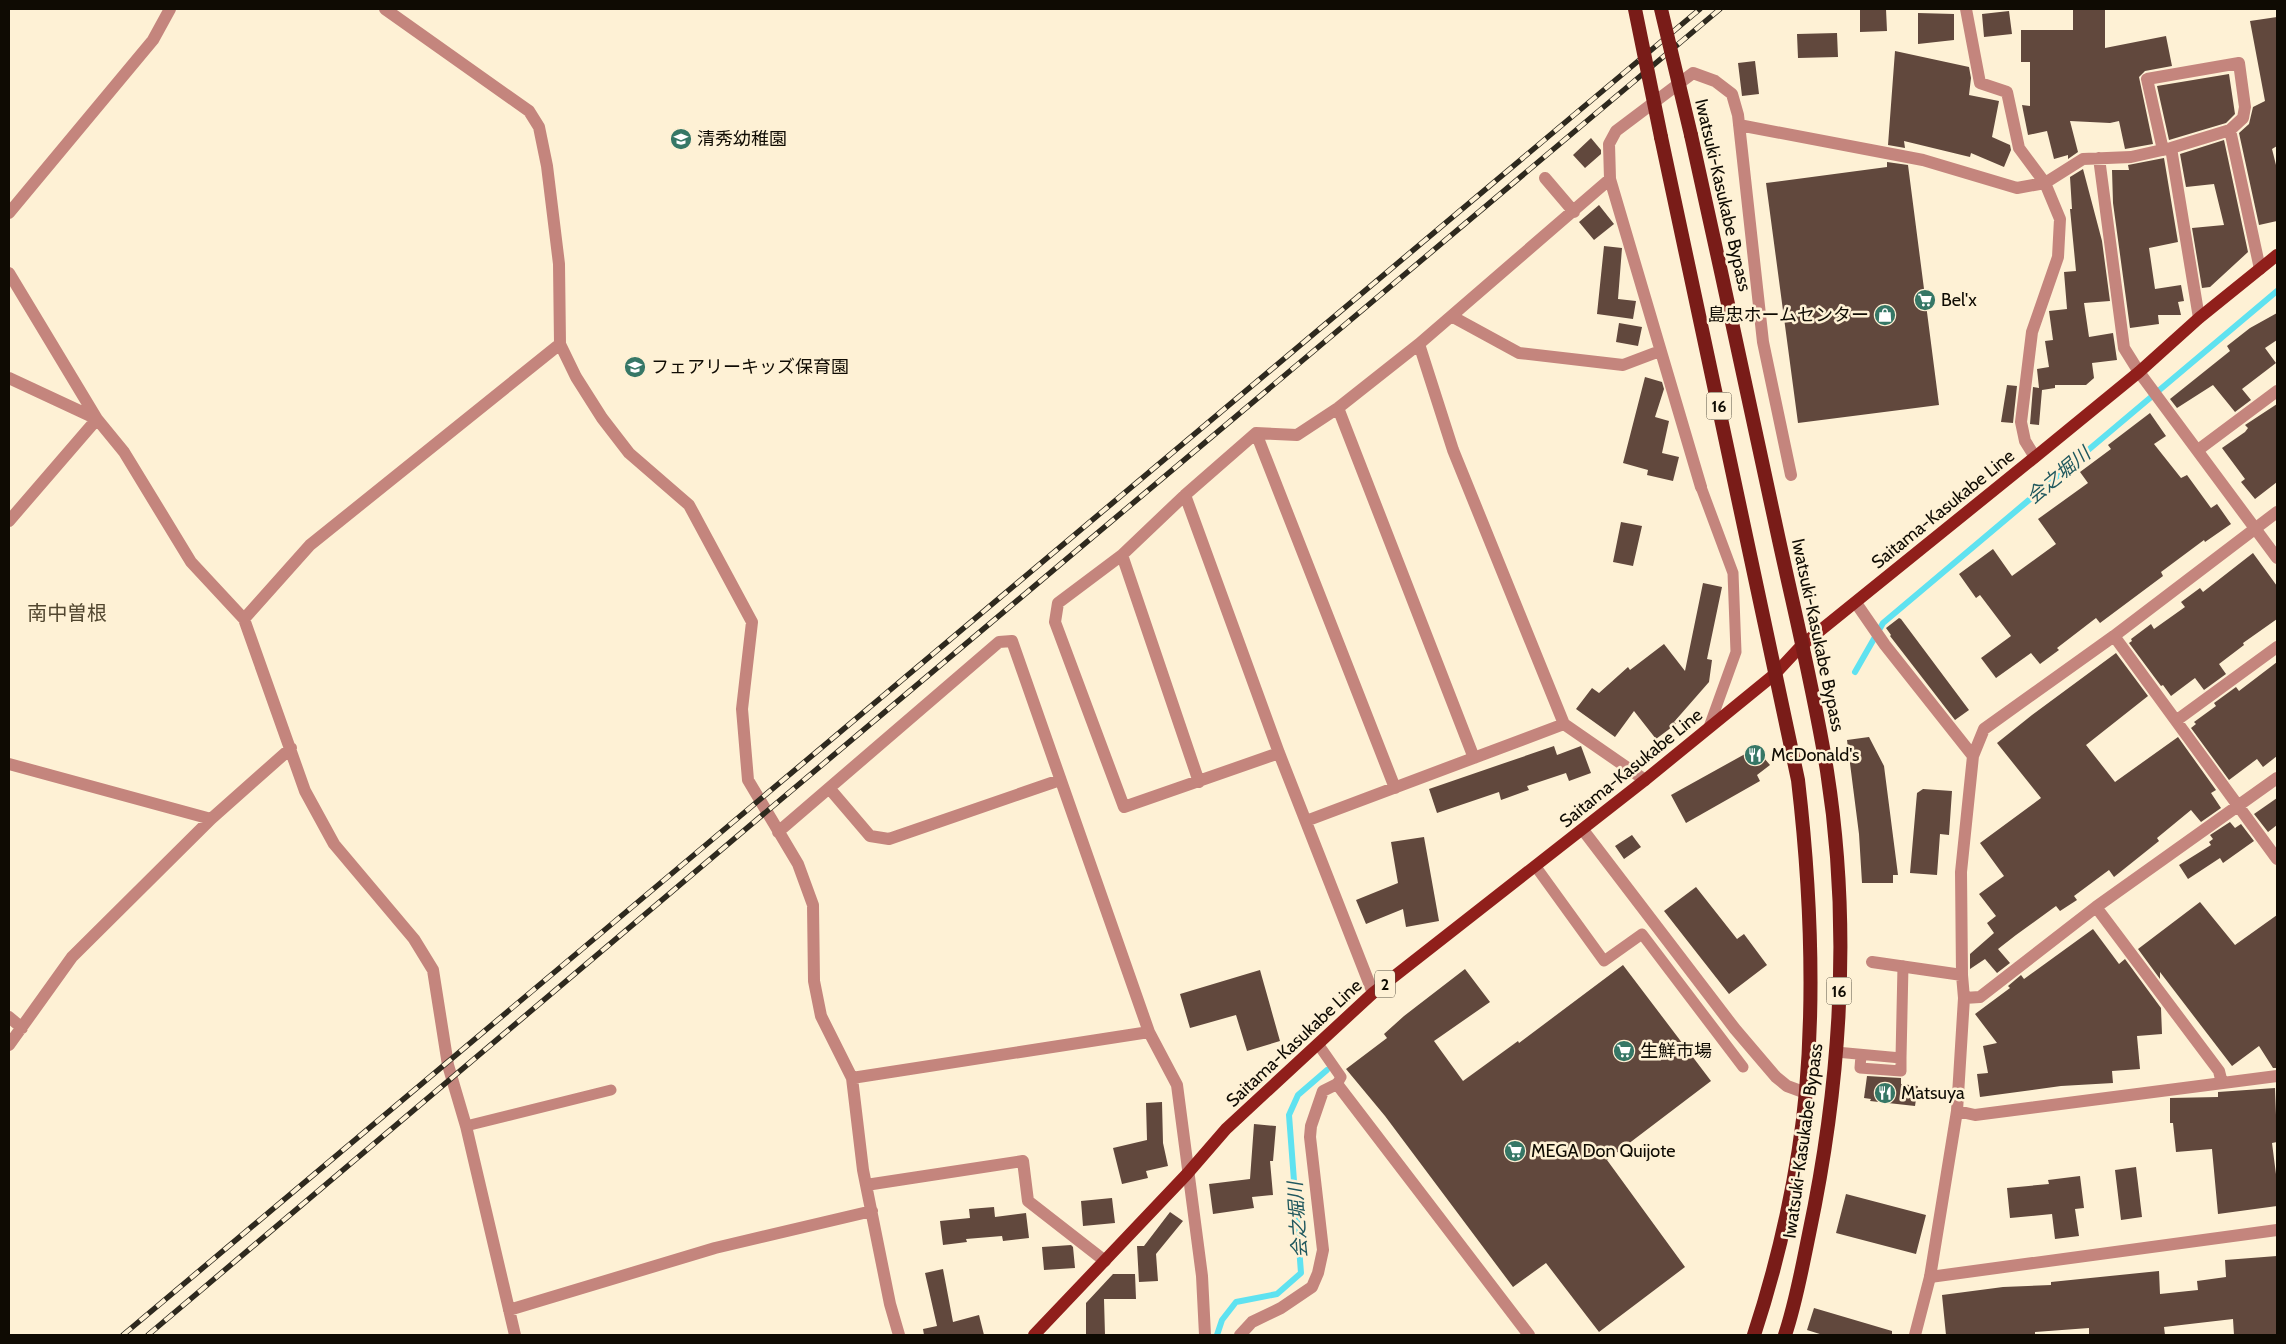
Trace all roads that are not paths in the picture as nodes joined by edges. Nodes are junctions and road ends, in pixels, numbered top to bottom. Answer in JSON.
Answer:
{"nodes":[{"id":1,"x":170,"y":9,"type":"edge"},
{"id":2,"x":385,"y":9,"type":"edge"},
{"id":3,"x":1635,"y":9,"type":"edge"},
{"id":4,"x":1661,"y":9,"type":"edge"},
{"id":5,"x":1966,"y":9,"type":"edge"},
{"id":6,"x":1739,"y":125,"type":"junction"},
{"id":7,"x":2230,"y":130,"type":"junction"},
{"id":8,"x":2167,"y":149,"type":"junction"},
{"id":9,"x":2099,"y":158,"type":"junction"},
{"id":10,"x":1545,"y":178,"type":"dead end"},
{"id":11,"x":1610,"y":179,"type":"junction"},
{"id":12,"x":2045,"y":183,"type":"junction"},
{"id":13,"x":9,"y":212,"type":"edge"},
{"id":14,"x":1574,"y":212,"type":"junction"},
{"id":15,"x":2277,"y":255,"type":"edge"},
{"id":16,"x":2260,"y":269,"type":"junction"},
{"id":17,"x":9,"y":273,"type":"edge"},
{"id":18,"x":1453,"y":316,"type":"junction"},
{"id":19,"x":2199,"y":318,"type":"junction"},
{"id":20,"x":560,"y":344,"type":"junction"},
{"id":21,"x":1420,"y":344,"type":"junction"},
{"id":22,"x":1660,"y":351,"type":"junction"},
{"id":23,"x":2139,"y":372,"type":"junction"},
{"id":24,"x":9,"y":378,"type":"edge"},
{"id":25,"x":2277,"y":391,"type":"edge"},
{"id":26,"x":1338,"y":408,"type":"junction"},
{"id":27,"x":97,"y":419,"type":"junction"},
{"id":28,"x":1256,"y":433,"type":"junction"},
{"id":29,"x":2198,"y":450,"type":"junction"},
{"id":30,"x":2035,"y":457,"type":"junction"},
{"id":31,"x":1791,"y":475,"type":"dead end"},
{"id":32,"x":1701,"y":487,"type":"joint"},
{"id":33,"x":1184,"y":495,"type":"junction"},
{"id":34,"x":2277,"y":512,"type":"edge"},
{"id":35,"x":9,"y":520,"type":"edge"},
{"id":36,"x":2256,"y":528,"type":"junction"},
{"id":37,"x":1122,"y":555,"type":"junction"},
{"id":38,"x":2277,"y":558,"type":"edge"},
{"id":39,"x":1856,"y":603,"type":"junction"},
{"id":40,"x":244,"y":619,"type":"junction"},
{"id":41,"x":2114,"y":636,"type":"junction"},
{"id":42,"x":1801,"y":646,"type":"junction"},
{"id":43,"x":2277,"y":647,"type":"edge"},
{"id":44,"x":1774,"y":674,"type":"junction"},
{"id":45,"x":2177,"y":720,"type":"junction"},
{"id":46,"x":1564,"y":724,"type":"junction"},
{"id":47,"x":1709,"y":727,"type":"junction"},
{"id":48,"x":291,"y":748,"type":"junction"},
{"id":49,"x":1280,"y":753,"type":"junction"},
{"id":50,"x":1973,"y":756,"type":"junction"},
{"id":51,"x":1474,"y":758,"type":"junction"},
{"id":52,"x":9,"y":764,"type":"edge"},
{"id":53,"x":2277,"y":778,"type":"edge"},
{"id":54,"x":1060,"y":780,"type":"junction"},
{"id":55,"x":1645,"y":780,"type":"junction"},
{"id":56,"x":1199,"y":782,"type":"junction"},
{"id":57,"x":829,"y":788,"type":"junction"},
{"id":58,"x":1395,"y":788,"type":"junction"},
{"id":59,"x":2238,"y":806,"type":"junction"},
{"id":60,"x":210,"y":820,"type":"junction"},
{"id":61,"x":1306,"y":821,"type":"junction"},
{"id":62,"x":1583,"y":830,"type":"junction"},
{"id":63,"x":778,"y":832,"type":"junction"},
{"id":64,"x":2277,"y":859,"type":"edge"},
{"id":65,"x":1536,"y":867,"type":"junction"},
{"id":66,"x":2096,"y":907,"type":"junction"},
{"id":67,"x":1872,"y":962,"type":"dead end"},
{"id":68,"x":1903,"y":966,"type":"junction"},
{"id":69,"x":1962,"y":974,"type":"junction"},
{"id":70,"x":1373,"y":993,"type":"junction"},
{"id":71,"x":1964,"y":998,"type":"junction"},
{"id":72,"x":9,"y":1017,"type":"edge"},
{"id":73,"x":22,"y":1028,"type":"junction"},
{"id":74,"x":1735,"y":1029,"type":"junction"},
{"id":75,"x":1149,"y":1032,"type":"junction"},
{"id":76,"x":1722,"y":1042,"type":"junction"},
{"id":77,"x":1318,"y":1044,"type":"junction"},
{"id":78,"x":9,"y":1046,"type":"edge"},
{"id":79,"x":1836,"y":1052,"type":"junction"},
{"id":80,"x":1743,"y":1067,"type":"dead end"},
{"id":81,"x":2277,"y":1076,"type":"edge"},
{"id":82,"x":852,"y":1078,"type":"junction"},
{"id":83,"x":2222,"y":1083,"type":"junction"},
{"id":84,"x":1337,"y":1084,"type":"junction"},
{"id":85,"x":611,"y":1090,"type":"dead end"},
{"id":86,"x":1806,"y":1093,"type":"junction"},
{"id":87,"x":1957,"y":1111,"type":"junction"},
{"id":88,"x":466,"y":1126,"type":"junction"},
{"id":89,"x":1187,"y":1174,"type":"junction"},
{"id":90,"x":866,"y":1185,"type":"junction"},
{"id":91,"x":872,"y":1212,"type":"junction"},
{"id":92,"x":2277,"y":1230,"type":"edge"},
{"id":93,"x":1105,"y":1261,"type":"junction"},
{"id":94,"x":1930,"y":1276,"type":"junction"},
{"id":95,"x":509,"y":1310,"type":"junction"},
{"id":96,"x":514,"y":1335,"type":"edge"},
{"id":97,"x":899,"y":1335,"type":"edge"},
{"id":98,"x":1034,"y":1335,"type":"edge"},
{"id":99,"x":1205,"y":1335,"type":"edge"},
{"id":100,"x":1240,"y":1335,"type":"edge"},
{"id":101,"x":1528,"y":1335,"type":"edge"},
{"id":102,"x":1754,"y":1335,"type":"edge"},
{"id":103,"x":1785,"y":1335,"type":"edge"},
{"id":104,"x":1915,"y":1335,"type":"edge"}],
"edges":[{"from":1,"to":13,"type":"street"},
{"from":2,"to":20,"type":"street"},
{"from":3,"to":44,"type":"highway","name":"Iwatsuki-Kasukabe Bypass","number":"16","bridge":true},
{"from":4,"to":42,"type":"highway","name":"Iwatsuki-Kasukabe Bypass","number":"16","bridge":true},
{"from":5,"to":12,"type":"street"},
{"from":6,"to":11,"type":"street"},
{"from":6,"to":12,"type":"street"},
{"from":6,"to":31,"type":"street"},
{"from":7,"to":8,"type":"street"},
{"from":7,"to":8,"type":"street"},
{"from":7,"to":16,"type":"street"},
{"from":8,"to":9,"type":"street"},
{"from":8,"to":19,"type":"street"},
{"from":9,"to":12,"type":"street"},
{"from":9,"to":23,"type":"street"},
{"from":10,"to":14,"type":"street"},
{"from":11,"to":14,"type":"street"},
{"from":11,"to":22,"type":"street"},
{"from":12,"to":30,"type":"street"},
{"from":14,"to":18,"type":"street"},
{"from":15,"to":16,"type":"main road","name":"Saitama-Kasukabe Line","number":"2"},
{"from":16,"to":19,"type":"main road","name":"Saitama-Kasukabe Line","number":"2"},
{"from":17,"to":27,"type":"street"},
{"from":18,"to":21,"type":"street"},
{"from":18,"to":22,"type":"street"},
{"from":19,"to":23,"type":"main road","name":"Saitama-Kasukabe Line","number":"2"},
{"from":20,"to":40,"type":"street"},
{"from":20,"to":63,"type":"street"},
{"from":21,"to":26,"type":"street"},
{"from":21,"to":46,"type":"street"},
{"from":22,"to":32,"type":"street"},
{"from":23,"to":29,"type":"street"},
{"from":23,"to":30,"type":"main road","name":"Saitama-Kasukabe Line","number":"2"},
{"from":24,"to":27,"type":"street"},
{"from":25,"to":29,"type":"street"},
{"from":26,"to":28,"type":"street"},
{"from":26,"to":51,"type":"street"},
{"from":27,"to":35,"type":"street"},
{"from":27,"to":40,"type":"street"},
{"from":28,"to":33,"type":"street"},
{"from":28,"to":58,"type":"street"},
{"from":29,"to":36,"type":"street"},
{"from":30,"to":39,"type":"main road","name":"Saitama-Kasukabe Line","number":"2"},
{"from":32,"to":47,"type":"lane"},
{"from":33,"to":37,"type":"street"},
{"from":33,"to":49,"type":"street"},
{"from":34,"to":36,"type":"street"},
{"from":36,"to":38,"type":"street"},
{"from":36,"to":41,"type":"street"},
{"from":37,"to":56,"type":"street"},
{"from":37,"to":56,"type":"street"},
{"from":39,"to":42,"type":"main road","name":"Saitama-Kasukabe Line","number":"2"},
{"from":39,"to":50,"type":"street"},
{"from":40,"to":48,"type":"street"},
{"from":41,"to":45,"type":"street"},
{"from":41,"to":50,"type":"street"},
{"from":42,"to":44,"type":"main road","name":"Saitama-Kasukabe Line","number":"2"},
{"from":42,"to":79,"type":"highway","name":"Iwatsuki-Kasukabe Bypass","number":"16"},
{"from":43,"to":45,"type":"street"},
{"from":44,"to":47,"type":"main road","name":"Saitama-Kasukabe Line","number":"2"},
{"from":44,"to":86,"type":"highway","name":"Iwatsuki-Kasukabe Bypass","number":"16"},
{"from":45,"to":59,"type":"street"},
{"from":46,"to":51,"type":"street"},
{"from":46,"to":55,"type":"street"},
{"from":47,"to":55,"type":"main road","name":"Saitama-Kasukabe Line","number":"2"},
{"from":48,"to":60,"type":"street"},
{"from":48,"to":88,"type":"street"},
{"from":49,"to":56,"type":"street"},
{"from":49,"to":61,"type":"street"},
{"from":50,"to":69,"type":"street"},
{"from":51,"to":58,"type":"street"},
{"from":52,"to":60,"type":"street"},
{"from":53,"to":59,"type":"street"},
{"from":54,"to":57,"type":"street"},
{"from":54,"to":57,"type":"street"},
{"from":54,"to":75,"type":"street"},
{"from":55,"to":62,"type":"main road","name":"Saitama-Kasukabe Line","number":"2"},
{"from":57,"to":63,"type":"street"},
{"from":58,"to":61,"type":"street"},
{"from":59,"to":64,"type":"street"},
{"from":59,"to":66,"type":"street"},
{"from":60,"to":73,"type":"street"},
{"from":61,"to":70,"type":"street"},
{"from":62,"to":65,"type":"main road","name":"Saitama-Kasukabe Line","number":"2"},
{"from":62,"to":74,"type":"street"},
{"from":63,"to":82,"type":"street"},
{"from":65,"to":70,"type":"main road","name":"Saitama-Kasukabe Line","number":"2"},
{"from":65,"to":76,"type":"lane"},
{"from":66,"to":71,"type":"street"},
{"from":66,"to":83,"type":"street"},
{"from":67,"to":68,"type":"street"},
{"from":68,"to":69,"type":"street"},
{"from":68,"to":79,"type":"lane"},
{"from":69,"to":71,"type":"street"},
{"from":70,"to":77,"type":"main road","name":"Saitama-Kasukabe Line","number":"2"},
{"from":71,"to":87,"type":"street"},
{"from":72,"to":73,"type":"street"},
{"from":73,"to":78,"type":"street"},
{"from":74,"to":76,"type":"lane"},
{"from":74,"to":86,"type":"street"},
{"from":75,"to":82,"type":"street"},
{"from":75,"to":89,"type":"street"},
{"from":76,"to":80,"type":"lane"},
{"from":77,"to":84,"type":"lane"},
{"from":77,"to":89,"type":"main road","name":"Saitama-Kasukabe Line","number":"2"},
{"from":79,"to":103,"type":"highway","name":"Iwatsuki-Kasukabe Bypass","number":"16"},
{"from":81,"to":83,"type":"street"},
{"from":82,"to":90,"type":"street"},
{"from":83,"to":87,"type":"street"},
{"from":84,"to":100,"type":"street"},
{"from":84,"to":101,"type":"street"},
{"from":85,"to":88,"type":"lane"},
{"from":86,"to":102,"type":"highway","name":"Iwatsuki-Kasukabe Bypass","number":"16"},
{"from":87,"to":94,"type":"street"},
{"from":88,"to":95,"type":"street"},
{"from":89,"to":93,"type":"main road","name":"Saitama-Kasukabe Line","number":"2"},
{"from":89,"to":99,"type":"street"},
{"from":90,"to":91,"type":"street"},
{"from":90,"to":93,"type":"street"},
{"from":91,"to":95,"type":"street"},
{"from":91,"to":97,"type":"street"},
{"from":92,"to":94,"type":"street"},
{"from":93,"to":98,"type":"main road","name":"Saitama-Kasukabe Line","number":"2"},
{"from":94,"to":104,"type":"street"},
{"from":95,"to":96,"type":"street"}]}
